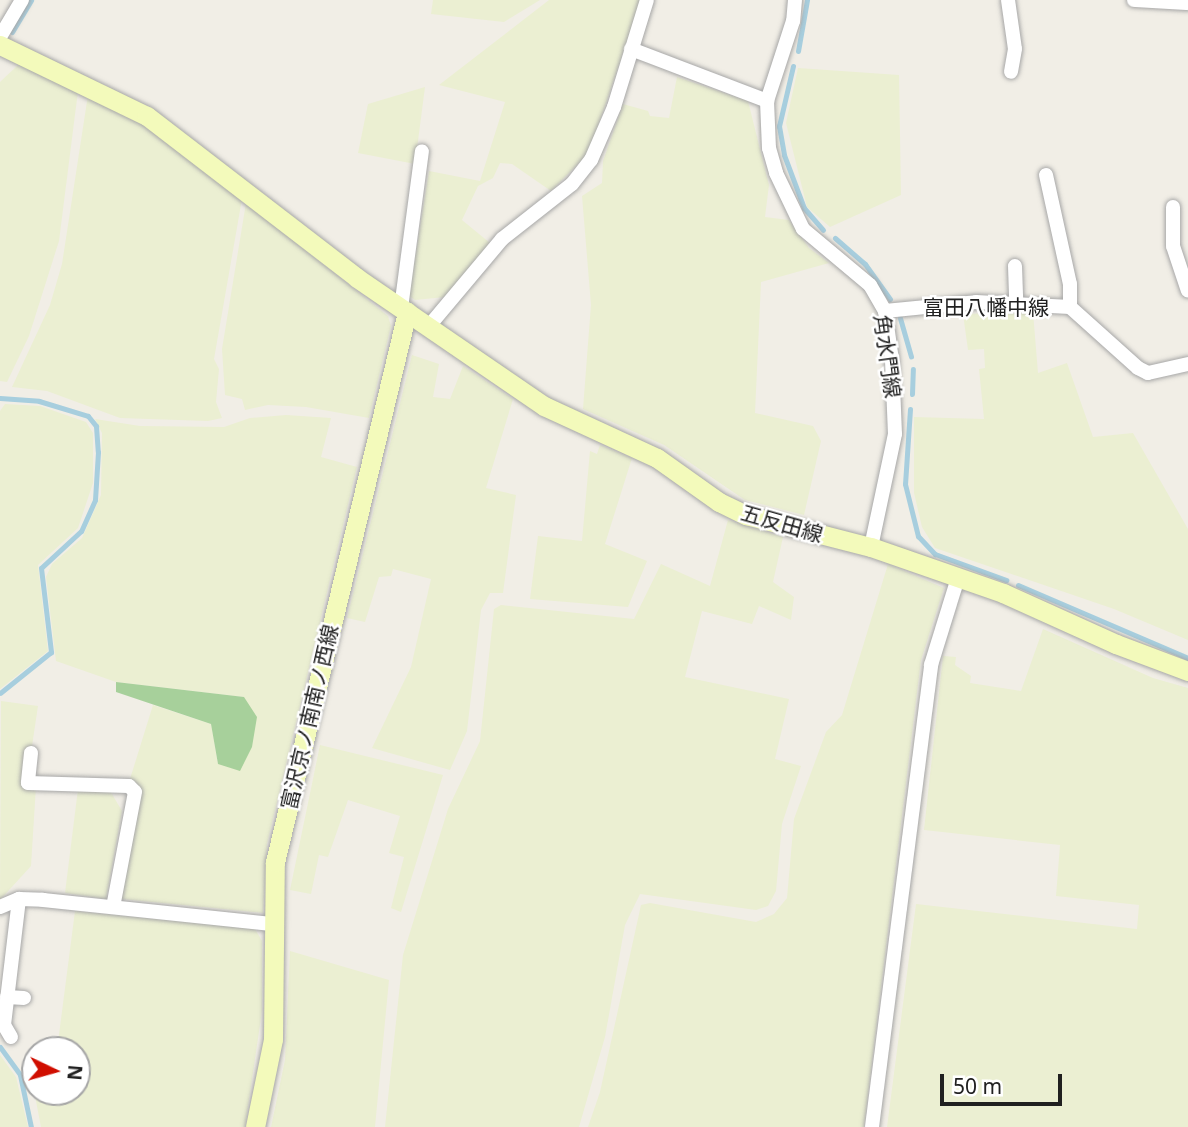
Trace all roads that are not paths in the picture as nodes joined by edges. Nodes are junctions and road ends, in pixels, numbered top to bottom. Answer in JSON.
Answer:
{"nodes":[{"id":1,"x":22,"y":0,"type":"edge"},
{"id":2,"x":647,"y":0,"type":"edge"},
{"id":3,"x":795,"y":0,"type":"edge"},
{"id":4,"x":1008,"y":0,"type":"edge"},
{"id":5,"x":1134,"y":0,"type":"edge"},
{"id":6,"x":1188,"y":3,"type":"edge"},
{"id":7,"x":0,"y":37,"type":"edge"},
{"id":8,"x":0,"y":45,"type":"edge"},
{"id":9,"x":631,"y":49,"type":"junction"},
{"id":10,"x":1011,"y":72,"type":"dead end"},
{"id":11,"x":766,"y":101,"type":"junction"},
{"id":12,"x":422,"y":151,"type":"dead end"},
{"id":13,"x":1046,"y":175,"type":"dead end"},
{"id":14,"x":1173,"y":207,"type":"dead end"},
{"id":15,"x":1016,"y":266,"type":"dead end"},
{"id":16,"x":1188,"y":290,"type":"edge"},
{"id":17,"x":1016,"y":303,"type":"junction"},
{"id":18,"x":1070,"y":307,"type":"junction"},
{"id":19,"x":404,"y":310,"type":"junction"},
{"id":20,"x":885,"y":311,"type":"junction"},
{"id":21,"x":429,"y":326,"type":"junction"},
{"id":22,"x":1188,"y":364,"type":"edge"},
{"id":23,"x":871,"y":547,"type":"junction"},
{"id":24,"x":958,"y":578,"type":"junction"},
{"id":25,"x":1188,"y":671,"type":"edge"},
{"id":26,"x":31,"y":753,"type":"dead end"},
{"id":27,"x":19,"y":899,"type":"junction"},
{"id":28,"x":0,"y":907,"type":"edge"},
{"id":29,"x":113,"y":907,"type":"junction"},
{"id":30,"x":272,"y":924,"type":"junction"},
{"id":31,"x":7,"y":996,"type":"junction"},
{"id":32,"x":24,"y":998,"type":"dead end"},
{"id":33,"x":11,"y":1037,"type":"dead end"},
{"id":34,"x":255,"y":1127,"type":"edge"},
{"id":35,"x":872,"y":1127,"type":"edge"}],
"edges":[{"from":1,"to":7,"type":"street"},
{"from":2,"to":9,"type":"street"},
{"from":3,"to":11,"type":"street","name":"角水門線"},
{"from":4,"to":10,"type":"street"},
{"from":5,"to":6,"type":"street"},
{"from":8,"to":19,"type":"street","name":"五反田線"},
{"from":9,"to":11,"type":"street"},
{"from":9,"to":21,"type":"street"},
{"from":11,"to":20,"type":"street","name":"角水門線"},
{"from":12,"to":19,"type":"street"},
{"from":13,"to":18,"type":"street"},
{"from":14,"to":16,"type":"street"},
{"from":15,"to":17,"type":"street"},
{"from":17,"to":18,"type":"street","name":"富田八幡中線"},
{"from":17,"to":20,"type":"street","name":"富田八幡中線"},
{"from":18,"to":22,"type":"street","name":"富田八幡中線"},
{"from":19,"to":21,"type":"street","name":"五反田線"},
{"from":19,"to":30,"type":"street","name":"富沢京ノ南南ノ西線"},
{"from":20,"to":23,"type":"street","name":"角水門線"},
{"from":21,"to":23,"type":"street","name":"五反田線"},
{"from":23,"to":24,"type":"street","name":"五反田線"},
{"from":24,"to":25,"type":"street","name":"五反田線"},
{"from":24,"to":35,"type":"street"},
{"from":26,"to":29,"type":"street"},
{"from":27,"to":28,"type":"street"},
{"from":27,"to":29,"type":"street"},
{"from":27,"to":31,"type":"street"},
{"from":29,"to":30,"type":"street"},
{"from":30,"to":34,"type":"street","name":"富沢京ノ南南ノ西線"},
{"from":31,"to":32,"type":"street"},
{"from":31,"to":33,"type":"street"}]}
